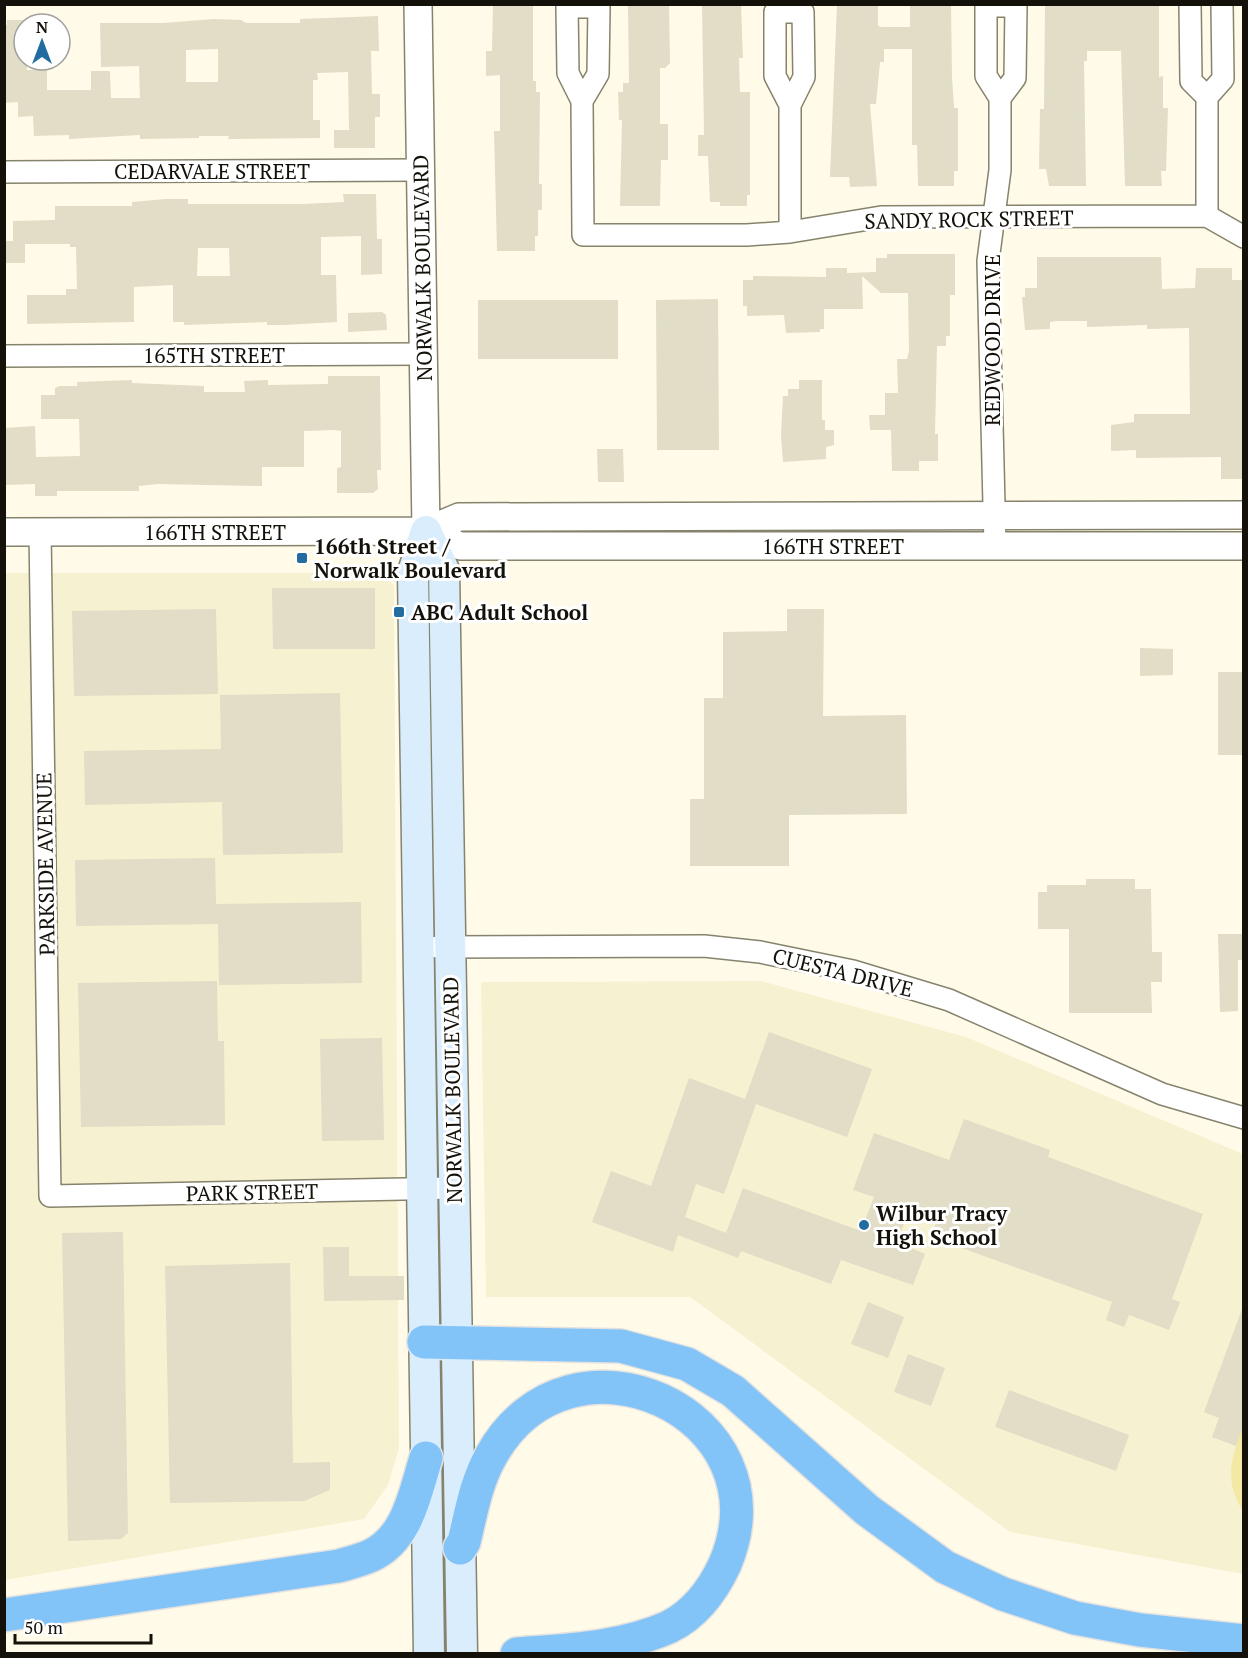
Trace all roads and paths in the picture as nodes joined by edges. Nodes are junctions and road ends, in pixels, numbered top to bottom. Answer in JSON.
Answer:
{"nodes":[{"id":1,"x":418,"y":4,"type":"edge"},
{"id":2,"x":1190,"y":4,"type":"edge"},
{"id":3,"x":1222,"y":4,"type":"edge"},
{"id":4,"x":1207,"y":97,"type":"junction"},
{"id":5,"x":1000,"y":98,"type":"dead end"},
{"id":6,"x":582,"y":101,"type":"dead end"},
{"id":7,"x":790,"y":105,"type":"dead end"},
{"id":8,"x":420,"y":170,"type":"junction"},
{"id":9,"x":4,"y":172,"type":"edge"},
{"id":10,"x":1207,"y":216,"type":"junction"},
{"id":11,"x":995,"y":217,"type":"junction"},
{"id":12,"x":790,"y":232,"type":"junction"},
{"id":13,"x":1244,"y":237,"type":"edge"},
{"id":14,"x":423,"y":354,"type":"junction"},
{"id":15,"x":4,"y":356,"type":"edge"},
{"id":16,"x":1244,"y":514,"type":"edge"},
{"id":17,"x":994,"y":515,"type":"junction"},
{"id":18,"x":426,"y":531,"type":"junction"},
{"id":19,"x":4,"y":532,"type":"edge"},
{"id":20,"x":40,"y":532,"type":"junction"},
{"id":21,"x":994,"y":546,"type":"junction"},
{"id":22,"x":1244,"y":546,"type":"edge"},
{"id":23,"x":418,"y":947,"type":"junction"},
{"id":24,"x":450,"y":947,"type":"junction"},
{"id":25,"x":1244,"y":1118,"type":"edge"},
{"id":26,"x":422,"y":1188,"type":"junction"},
{"id":27,"x":454,"y":1188,"type":"junction"},
{"id":28,"x":50,"y":1196,"type":"joint"},
{"id":29,"x":424,"y":1342,"type":"junction"},
{"id":30,"x":456,"y":1343,"type":"junction"},
{"id":31,"x":426,"y":1458,"type":"junction"},
{"id":32,"x":460,"y":1548,"type":"junction"},
{"id":33,"x":4,"y":1616,"type":"edge"},
{"id":34,"x":1244,"y":1641,"type":"edge"},
{"id":35,"x":429,"y":1653,"type":"edge"},
{"id":36,"x":462,"y":1653,"type":"edge"},
{"id":37,"x":524,"y":1653,"type":"edge"}],
"edges":[{"from":1,"to":8,"type":"street","name":"NORWALK BOULEVARD"},
{"from":2,"to":4,"type":"street"},
{"from":3,"to":4,"type":"street"},
{"from":4,"to":10,"type":"street"},
{"from":5,"to":11,"type":"street","name":"REDWOOD DRIVE"},
{"from":6,"to":12,"type":"street","name":"SANDY ROCK STREET"},
{"from":7,"to":12,"type":"street"},
{"from":8,"to":9,"type":"street","name":"CEDARVALE STREET"},
{"from":8,"to":14,"type":"street","name":"NORWALK BOULEVARD"},
{"from":10,"to":11,"type":"street","name":"SANDY ROCK STREET"},
{"from":10,"to":13,"type":"street","name":"SANDY ROCK STREET"},
{"from":11,"to":12,"type":"street","name":"SANDY ROCK STREET"},
{"from":11,"to":17,"type":"street","name":"REDWOOD DRIVE"},
{"from":14,"to":15,"type":"street","name":"165TH STREET"},
{"from":14,"to":18,"type":"street","name":"NORWALK BOULEVARD"},
{"from":16,"to":17,"type":"street","name":"166TH STREET"},
{"from":17,"to":18,"type":"street","name":"166TH STREET"},
{"from":17,"to":21,"type":"street","name":"REDWOOD DRIVE"},
{"from":18,"to":20,"type":"street","name":"166TH STREET"},
{"from":18,"to":21,"type":"street","name":"166TH STREET"},
{"from":18,"to":23,"type":"main road","name":"NORWALK BOULEVARD"},
{"from":18,"to":24,"type":"main road","name":"NORWALK BOULEVARD"},
{"from":19,"to":20,"type":"street","name":"166TH STREET"},
{"from":20,"to":28,"type":"street","name":"PARKSIDE AVENUE"},
{"from":21,"to":22,"type":"street","name":"166TH STREET"},
{"from":23,"to":24,"type":"street","name":"CUESTA DRIVE"},
{"from":23,"to":26,"type":"main road","name":"NORWALK BOULEVARD"},
{"from":24,"to":25,"type":"street","name":"CUESTA DRIVE"},
{"from":24,"to":27,"type":"main road","name":"NORWALK BOULEVARD"},
{"from":26,"to":27,"type":"street","name":"PARK STREET"},
{"from":26,"to":28,"type":"street","name":"PARK STREET"},
{"from":26,"to":29,"type":"main road","name":"NORWALK BOULEVARD"},
{"from":27,"to":30,"type":"main road","name":"NORWALK BOULEVARD"},
{"from":29,"to":30,"type":"highway"},
{"from":29,"to":31,"type":"main road","name":"NORWALK BOULEVARD"},
{"from":30,"to":32,"type":"main road","name":"NORWALK BOULEVARD"},
{"from":30,"to":34,"type":"highway"},
{"from":31,"to":33,"type":"highway"},
{"from":31,"to":35,"type":"main road","name":"NORWALK BOULEVARD"},
{"from":32,"to":36,"type":"main road","name":"NORWALK BOULEVARD"},
{"from":32,"to":37,"type":"highway"}]}
